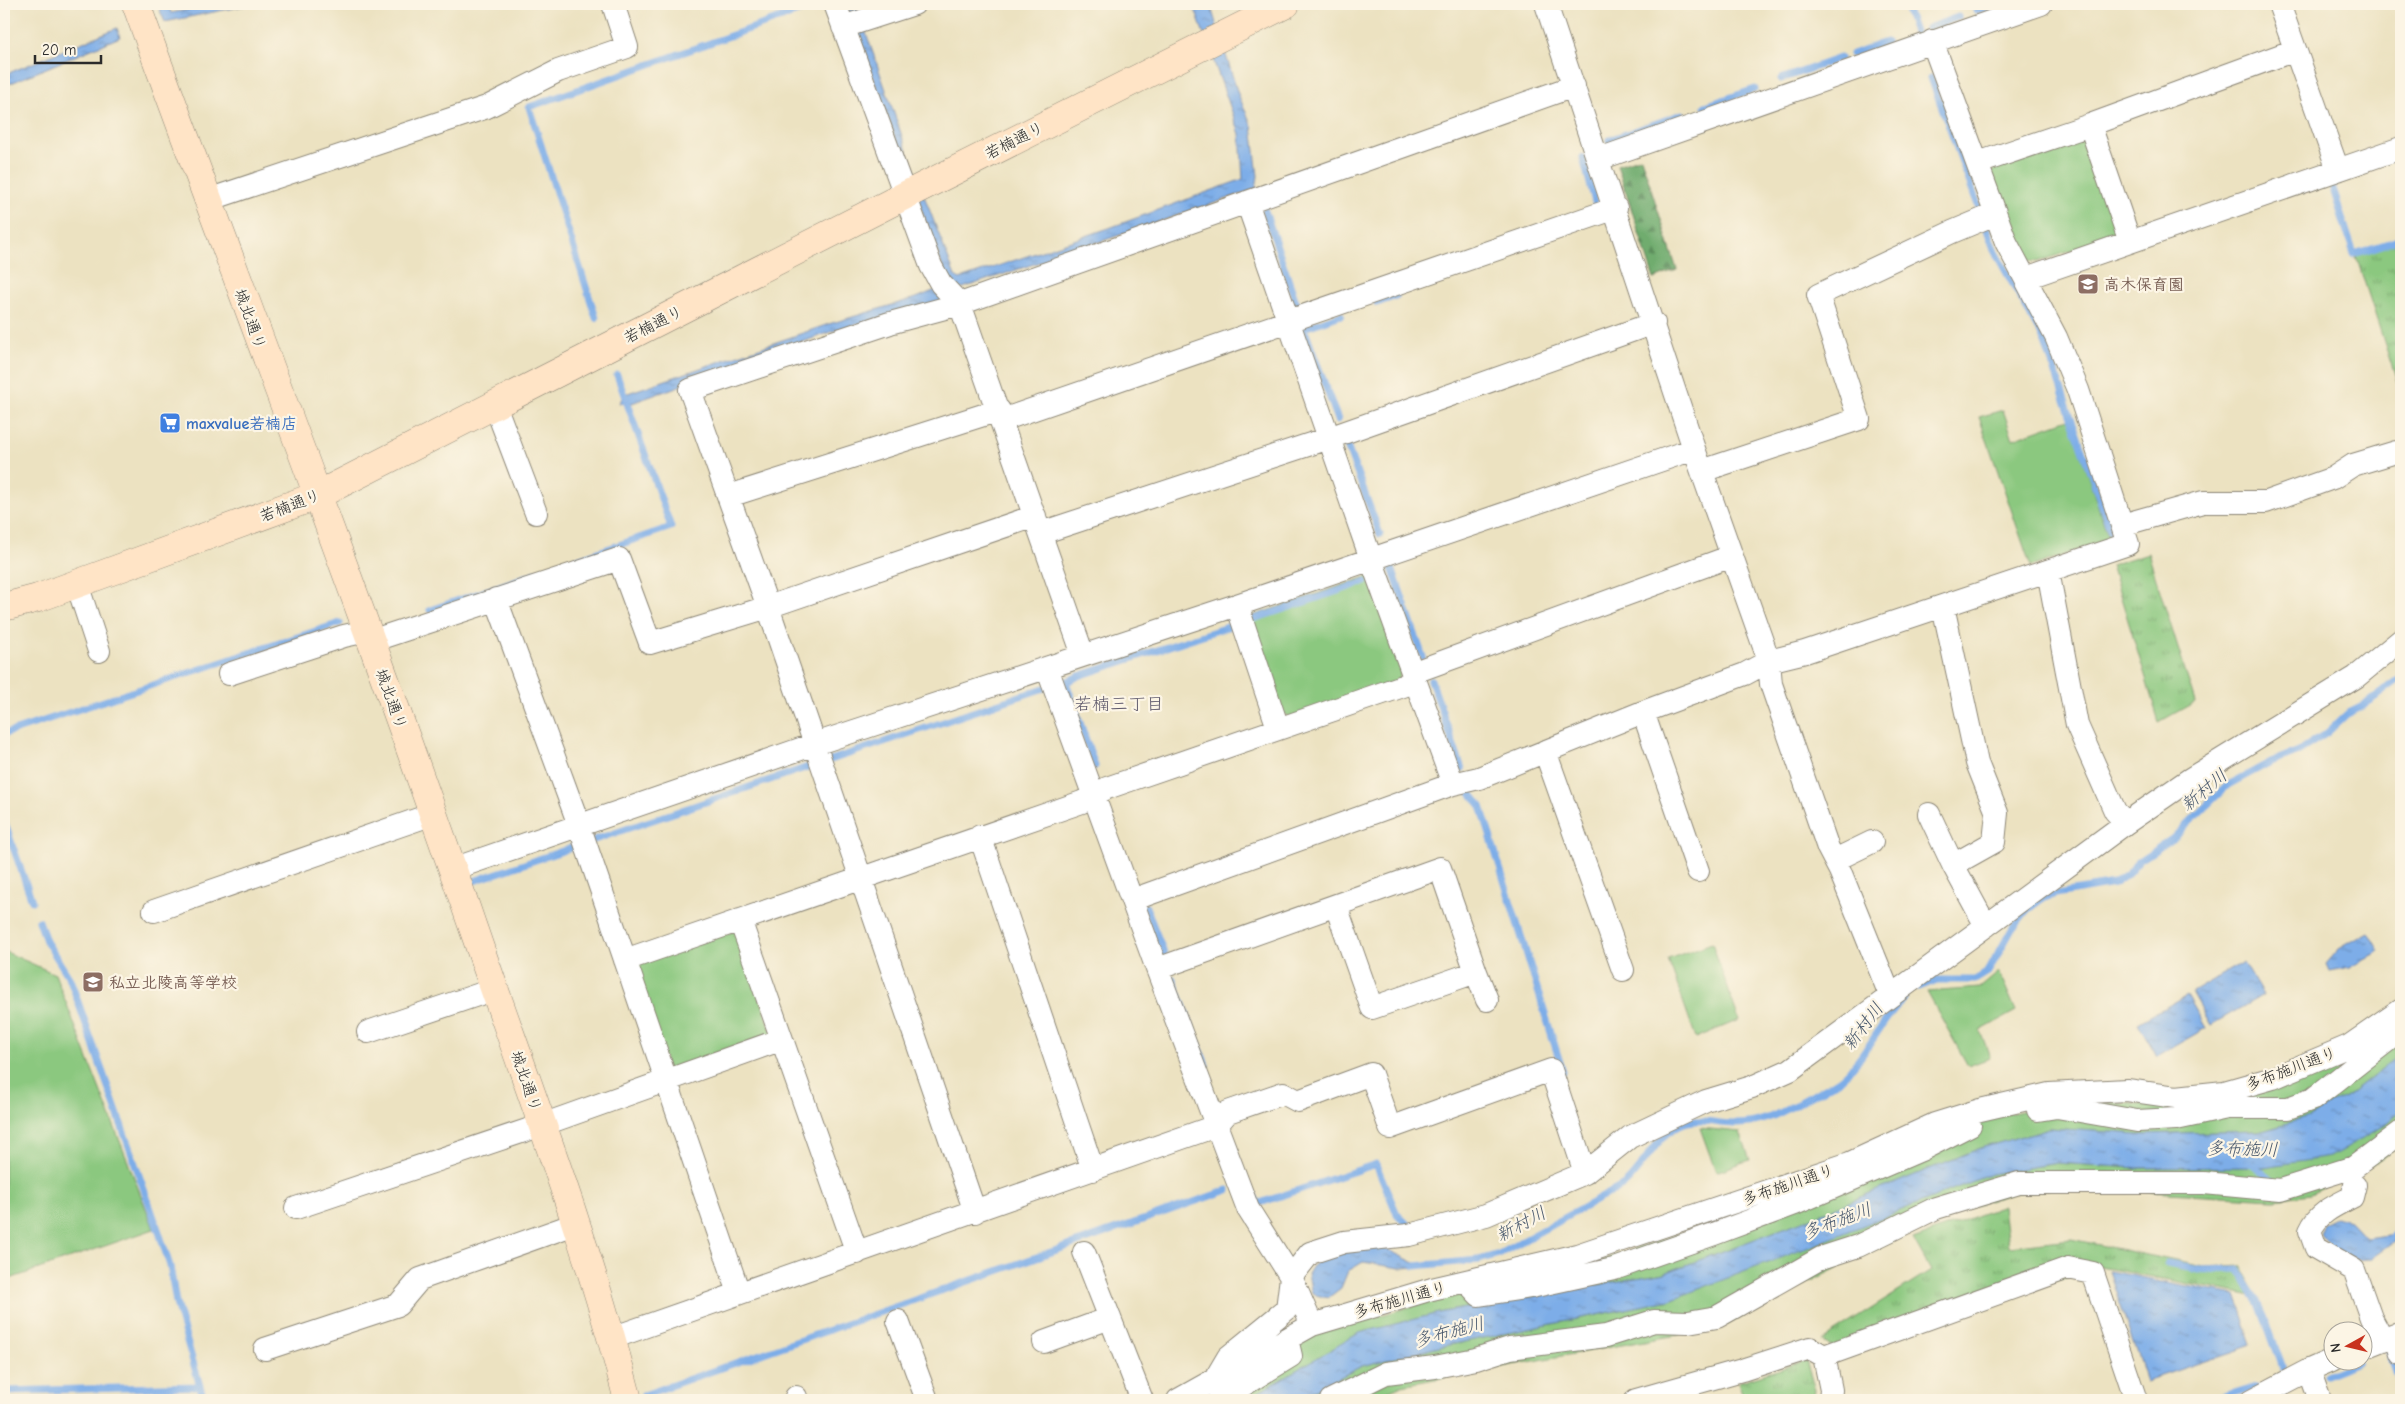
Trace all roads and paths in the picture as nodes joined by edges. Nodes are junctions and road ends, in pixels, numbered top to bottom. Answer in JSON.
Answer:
{"nodes":[{"id":1,"x":136,"y":4,"type":"edge"},
{"id":2,"x":613,"y":4,"type":"edge"},
{"id":3,"x":835,"y":4,"type":"edge"},
{"id":4,"x":914,"y":4,"type":"edge"},
{"id":5,"x":1286,"y":4,"type":"edge"},
{"id":6,"x":1546,"y":4,"type":"edge"},
{"id":7,"x":2041,"y":4,"type":"edge"},
{"id":8,"x":2279,"y":4,"type":"edge"},
{"id":9,"x":843,"y":27,"type":"junction"},
{"id":10,"x":1932,"y":41,"type":"junction"},
{"id":11,"x":2296,"y":50,"type":"junction"},
{"id":12,"x":1574,"y":86,"type":"junction"},
{"id":13,"x":2090,"y":125,"type":"junction"},
{"id":14,"x":2401,"y":148,"type":"edge"},
{"id":15,"x":1599,"y":159,"type":"junction"},
{"id":16,"x":1978,"y":163,"type":"junction"},
{"id":17,"x":2338,"y":170,"type":"junction"},
{"id":18,"x":915,"y":190,"type":"junction"},
{"id":19,"x":208,"y":200,"type":"junction"},
{"id":20,"x":1247,"y":202,"type":"junction"},
{"id":21,"x":1616,"y":208,"type":"junction"},
{"id":22,"x":1995,"y":214,"type":"junction"},
{"id":23,"x":2130,"y":242,"type":"junction"},
{"id":24,"x":2026,"y":278,"type":"junction"},
{"id":25,"x":950,"y":294,"type":"junction"},
{"id":26,"x":1288,"y":320,"type":"junction"},
{"id":27,"x":1654,"y":323,"type":"junction"},
{"id":28,"x":495,"y":405,"type":"junction"},
{"id":29,"x":1000,"y":415,"type":"junction"},
{"id":30,"x":1329,"y":438,"type":"junction"},
{"id":31,"x":1694,"y":449,"type":"junction"},
{"id":32,"x":2396,"y":452,"type":"dead end"},
{"id":33,"x":1702,"y":471,"type":"junction"},
{"id":34,"x":316,"y":496,"type":"junction"},
{"id":35,"x":729,"y":496,"type":"junction"},
{"id":36,"x":536,"y":513,"type":"dead end"},
{"id":37,"x":1038,"y":524,"type":"junction"},
{"id":38,"x":2122,"y":525,"type":"junction"},
{"id":39,"x":1732,"y":556,"type":"junction"},
{"id":40,"x":1371,"y":559,"type":"junction"},
{"id":41,"x":2048,"y":571,"type":"junction"},
{"id":42,"x":76,"y":584,"type":"junction"},
{"id":43,"x":496,"y":599,"type":"junction"},
{"id":44,"x":1237,"y":605,"type":"junction"},
{"id":45,"x":4,"y":606,"type":"edge"},
{"id":46,"x":1943,"y":606,"type":"junction"},
{"id":47,"x":768,"y":607,"type":"junction"},
{"id":48,"x":369,"y":636,"type":"junction"},
{"id":49,"x":2401,"y":640,"type":"edge"},
{"id":50,"x":99,"y":651,"type":"dead end"},
{"id":51,"x":1083,"y":655,"type":"junction"},
{"id":52,"x":1769,"y":662,"type":"junction"},
{"id":53,"x":1047,"y":668,"type":"junction"},
{"id":54,"x":229,"y":674,"type":"dead end"},
{"id":55,"x":1414,"y":676,"type":"junction"},
{"id":56,"x":1643,"y":712,"type":"junction"},
{"id":57,"x":1278,"y":728,"type":"junction"},
{"id":58,"x":815,"y":744,"type":"junction"},
{"id":59,"x":1545,"y":751,"type":"junction"},
{"id":60,"x":1453,"y":784,"type":"junction"},
{"id":61,"x":1094,"y":795,"type":"junction"},
{"id":62,"x":433,"y":814,"type":"junction"},
{"id":63,"x":1929,"y":814,"type":"dead end"},
{"id":64,"x":2126,"y":823,"type":"junction"},
{"id":65,"x":579,"y":825,"type":"junction"},
{"id":66,"x":980,"y":836,"type":"junction"},
{"id":67,"x":1872,"y":842,"type":"dead end"},
{"id":68,"x":1834,"y":860,"type":"junction"},
{"id":69,"x":1953,"y":865,"type":"junction"},
{"id":70,"x":453,"y":869,"type":"junction"},
{"id":71,"x":1698,"y":871,"type":"dead end"},
{"id":72,"x":862,"y":879,"type":"junction"},
{"id":73,"x":1132,"y":900,"type":"junction"},
{"id":74,"x":1336,"y":906,"type":"junction"},
{"id":75,"x":154,"y":911,"type":"dead end"},
{"id":76,"x":740,"y":920,"type":"junction"},
{"id":77,"x":1986,"y":926,"type":"junction"},
{"id":78,"x":625,"y":960,"type":"junction"},
{"id":79,"x":1157,"y":969,"type":"junction"},
{"id":80,"x":1623,"y":970,"type":"dead end"},
{"id":81,"x":1476,"y":972,"type":"junction"},
{"id":82,"x":495,"y":989,"type":"junction"},
{"id":83,"x":1890,"y":995,"type":"junction"},
{"id":84,"x":1487,"y":1000,"type":"dead end"},
{"id":85,"x":2401,"y":1010,"type":"edge"},
{"id":86,"x":2401,"y":1030,"type":"edge"},
{"id":87,"x":368,"y":1032,"type":"dead end"},
{"id":88,"x":780,"y":1040,"type":"junction"},
{"id":89,"x":666,"y":1080,"type":"junction"},
{"id":90,"x":542,"y":1125,"type":"junction"},
{"id":91,"x":1216,"y":1126,"type":"junction"},
{"id":92,"x":2401,"y":1132,"type":"edge"},
{"id":93,"x":1092,"y":1170,"type":"junction"},
{"id":94,"x":1585,"y":1173,"type":"junction"},
{"id":95,"x":2355,"y":1185,"type":"dead end"},
{"id":96,"x":296,"y":1208,"type":"dead end"},
{"id":97,"x":1706,"y":1211,"type":"junction"},
{"id":98,"x":975,"y":1212,"type":"junction"},
{"id":99,"x":575,"y":1224,"type":"junction"},
{"id":100,"x":1714,"y":1234,"type":"junction"},
{"id":101,"x":1084,"y":1252,"type":"dead end"},
{"id":102,"x":857,"y":1253,"type":"junction"},
{"id":103,"x":1291,"y":1277,"type":"junction"},
{"id":104,"x":1466,"y":1281,"type":"junction"},
{"id":105,"x":738,"y":1294,"type":"junction"},
{"id":106,"x":1110,"y":1318,"type":"junction"},
{"id":107,"x":898,"y":1321,"type":"dead end"},
{"id":108,"x":1312,"y":1325,"type":"junction"},
{"id":109,"x":612,"y":1338,"type":"junction"},
{"id":110,"x":2383,"y":1340,"type":"junction"},
{"id":111,"x":1044,"y":1342,"type":"dead end"},
{"id":112,"x":2372,"y":1344,"type":"edge"},
{"id":113,"x":265,"y":1349,"type":"dead end"},
{"id":114,"x":2401,"y":1354,"type":"edge"},
{"id":115,"x":1824,"y":1356,"type":"junction"},
{"id":116,"x":2322,"y":1364,"type":"edge"},
{"id":117,"x":2309,"y":1370,"type":"junction"},
{"id":118,"x":1217,"y":1390,"type":"edge"},
{"id":119,"x":1336,"y":1399,"type":"edge"},
{"id":120,"x":628,"y":1400,"type":"edge"},
{"id":121,"x":927,"y":1400,"type":"edge"},
{"id":122,"x":1142,"y":1400,"type":"edge"},
{"id":123,"x":1178,"y":1400,"type":"edge"},
{"id":124,"x":1636,"y":1400,"type":"edge"},
{"id":125,"x":1830,"y":1400,"type":"edge"},
{"id":126,"x":2136,"y":1400,"type":"edge"},
{"id":127,"x":2252,"y":1400,"type":"edge"},
{"id":128,"x":2320,"y":1400,"type":"edge"}],
"edges":[{"from":1,"to":19,"type":"street","name":"城北通り"},
{"from":2,"to":19,"type":"street"},
{"from":3,"to":9,"type":"street"},
{"from":4,"to":9,"type":"street"},
{"from":5,"to":18,"type":"street","name":"若楠通り"},
{"from":6,"to":12,"type":"street"},
{"from":7,"to":10,"type":"street"},
{"from":8,"to":11,"type":"street"},
{"from":9,"to":18,"type":"street"},
{"from":10,"to":15,"type":"street"},
{"from":10,"to":16,"type":"street"},
{"from":11,"to":13,"type":"street"},
{"from":11,"to":17,"type":"street"},
{"from":12,"to":15,"type":"street"},
{"from":12,"to":20,"type":"street"},
{"from":13,"to":16,"type":"street"},
{"from":13,"to":23,"type":"street"},
{"from":14,"to":17,"type":"street"},
{"from":15,"to":21,"type":"street"},
{"from":16,"to":22,"type":"street"},
{"from":17,"to":23,"type":"street"},
{"from":18,"to":25,"type":"street"},
{"from":18,"to":28,"type":"street","name":"若楠通り"},
{"from":19,"to":34,"type":"street","name":"城北通り"},
{"from":20,"to":25,"type":"street"},
{"from":20,"to":26,"type":"street"},
{"from":21,"to":26,"type":"street"},
{"from":21,"to":27,"type":"street"},
{"from":22,"to":24,"type":"street"},
{"from":22,"to":33,"type":"street"},
{"from":23,"to":24,"type":"street"},
{"from":24,"to":38,"type":"street"},
{"from":25,"to":29,"type":"street"},
{"from":25,"to":35,"type":"street"},
{"from":26,"to":29,"type":"street"},
{"from":26,"to":30,"type":"street"},
{"from":27,"to":30,"type":"street"},
{"from":27,"to":31,"type":"street"},
{"from":28,"to":34,"type":"street","name":"若楠通り"},
{"from":28,"to":36,"type":"street"},
{"from":29,"to":35,"type":"street"},
{"from":29,"to":37,"type":"street"},
{"from":30,"to":37,"type":"street"},
{"from":30,"to":40,"type":"street"},
{"from":31,"to":33,"type":"street"},
{"from":31,"to":40,"type":"street"},
{"from":32,"to":38,"type":"street"},
{"from":33,"to":39,"type":"street"},
{"from":34,"to":42,"type":"street","name":"若楠通り"},
{"from":34,"to":48,"type":"street","name":"城北通り"},
{"from":35,"to":47,"type":"street"},
{"from":37,"to":47,"type":"street"},
{"from":37,"to":51,"type":"street"},
{"from":38,"to":41,"type":"street"},
{"from":39,"to":52,"type":"street"},
{"from":39,"to":55,"type":"street"},
{"from":40,"to":44,"type":"street"},
{"from":40,"to":55,"type":"street"},
{"from":41,"to":46,"type":"street"},
{"from":41,"to":64,"type":"street"},
{"from":42,"to":45,"type":"street","name":"若楠通り"},
{"from":42,"to":50,"type":"street"},
{"from":43,"to":47,"type":"street"},
{"from":43,"to":48,"type":"street"},
{"from":43,"to":65,"type":"street"},
{"from":44,"to":51,"type":"street"},
{"from":44,"to":57,"type":"street"},
{"from":46,"to":52,"type":"street"},
{"from":46,"to":69,"type":"street"},
{"from":47,"to":58,"type":"street"},
{"from":48,"to":54,"type":"street"},
{"from":48,"to":62,"type":"street","name":"城北通り"},
{"from":49,"to":64,"type":"street"},
{"from":51,"to":53,"type":"street"},
{"from":52,"to":56,"type":"street"},
{"from":52,"to":68,"type":"street"},
{"from":53,"to":58,"type":"street"},
{"from":53,"to":61,"type":"street"},
{"from":55,"to":57,"type":"street"},
{"from":55,"to":60,"type":"street"},
{"from":56,"to":59,"type":"street"},
{"from":56,"to":71,"type":"street"},
{"from":57,"to":61,"type":"street"},
{"from":58,"to":65,"type":"street"},
{"from":58,"to":72,"type":"street"},
{"from":59,"to":60,"type":"street"},
{"from":59,"to":80,"type":"street"},
{"from":60,"to":73,"type":"street"},
{"from":61,"to":66,"type":"street"},
{"from":61,"to":73,"type":"street"},
{"from":62,"to":70,"type":"street","name":"城北通り"},
{"from":62,"to":75,"type":"street"},
{"from":63,"to":69,"type":"street"},
{"from":64,"to":77,"type":"street"},
{"from":65,"to":70,"type":"street"},
{"from":65,"to":78,"type":"street"},
{"from":66,"to":72,"type":"street"},
{"from":66,"to":93,"type":"street"},
{"from":67,"to":68,"type":"street"},
{"from":68,"to":83,"type":"street"},
{"from":69,"to":77,"type":"street"},
{"from":70,"to":82,"type":"street","name":"城北通り"},
{"from":72,"to":76,"type":"street"},
{"from":72,"to":98,"type":"street"},
{"from":73,"to":79,"type":"street"},
{"from":74,"to":79,"type":"street"},
{"from":74,"to":81,"type":"street"},
{"from":74,"to":81,"type":"street"},
{"from":76,"to":78,"type":"street"},
{"from":76,"to":88,"type":"street"},
{"from":77,"to":83,"type":"street"},
{"from":78,"to":89,"type":"street"},
{"from":79,"to":91,"type":"street"},
{"from":81,"to":84,"type":"street"},
{"from":82,"to":87,"type":"street"},
{"from":82,"to":90,"type":"street","name":"城北通り"},
{"from":83,"to":94,"type":"street"},
{"from":85,"to":97,"type":"street","name":"多布施川通り"},
{"from":86,"to":100,"type":"street"},
{"from":88,"to":89,"type":"street"},
{"from":88,"to":102,"type":"street"},
{"from":89,"to":90,"type":"street"},
{"from":89,"to":105,"type":"street"},
{"from":90,"to":96,"type":"street"},
{"from":90,"to":99,"type":"street","name":"城北通り"},
{"from":91,"to":93,"type":"street"},
{"from":91,"to":94,"type":"street"},
{"from":91,"to":103,"type":"street"},
{"from":92,"to":119,"type":"street"},
{"from":93,"to":98,"type":"street"},
{"from":94,"to":103,"type":"street"},
{"from":95,"to":110,"type":"street"},
{"from":97,"to":100,"type":"street"},
{"from":97,"to":104,"type":"street","name":"多布施川通り"},
{"from":98,"to":102,"type":"street"},
{"from":99,"to":109,"type":"street","name":"城北通り"},
{"from":99,"to":113,"type":"street"},
{"from":100,"to":104,"type":"street"},
{"from":101,"to":106,"type":"street"},
{"from":102,"to":105,"type":"street"},
{"from":103,"to":108,"type":"street"},
{"from":103,"to":118,"type":"street"},
{"from":104,"to":108,"type":"street","name":"多布施川通り"},
{"from":105,"to":109,"type":"street"},
{"from":106,"to":111,"type":"street"},
{"from":106,"to":122,"type":"street"},
{"from":107,"to":121,"type":"street"},
{"from":108,"to":118,"type":"street","name":"多布施川通り"},
{"from":109,"to":120,"type":"street","name":"城北通り"},
{"from":110,"to":112,"type":"street"},
{"from":110,"to":114,"type":"street"},
{"from":115,"to":124,"type":"street"},
{"from":115,"to":125,"type":"street"},
{"from":115,"to":126,"type":"street"},
{"from":116,"to":117,"type":"street"},
{"from":117,"to":127,"type":"street"},
{"from":117,"to":128,"type":"street"},
{"from":118,"to":123,"type":"street","name":"多布施川通り"}]}
